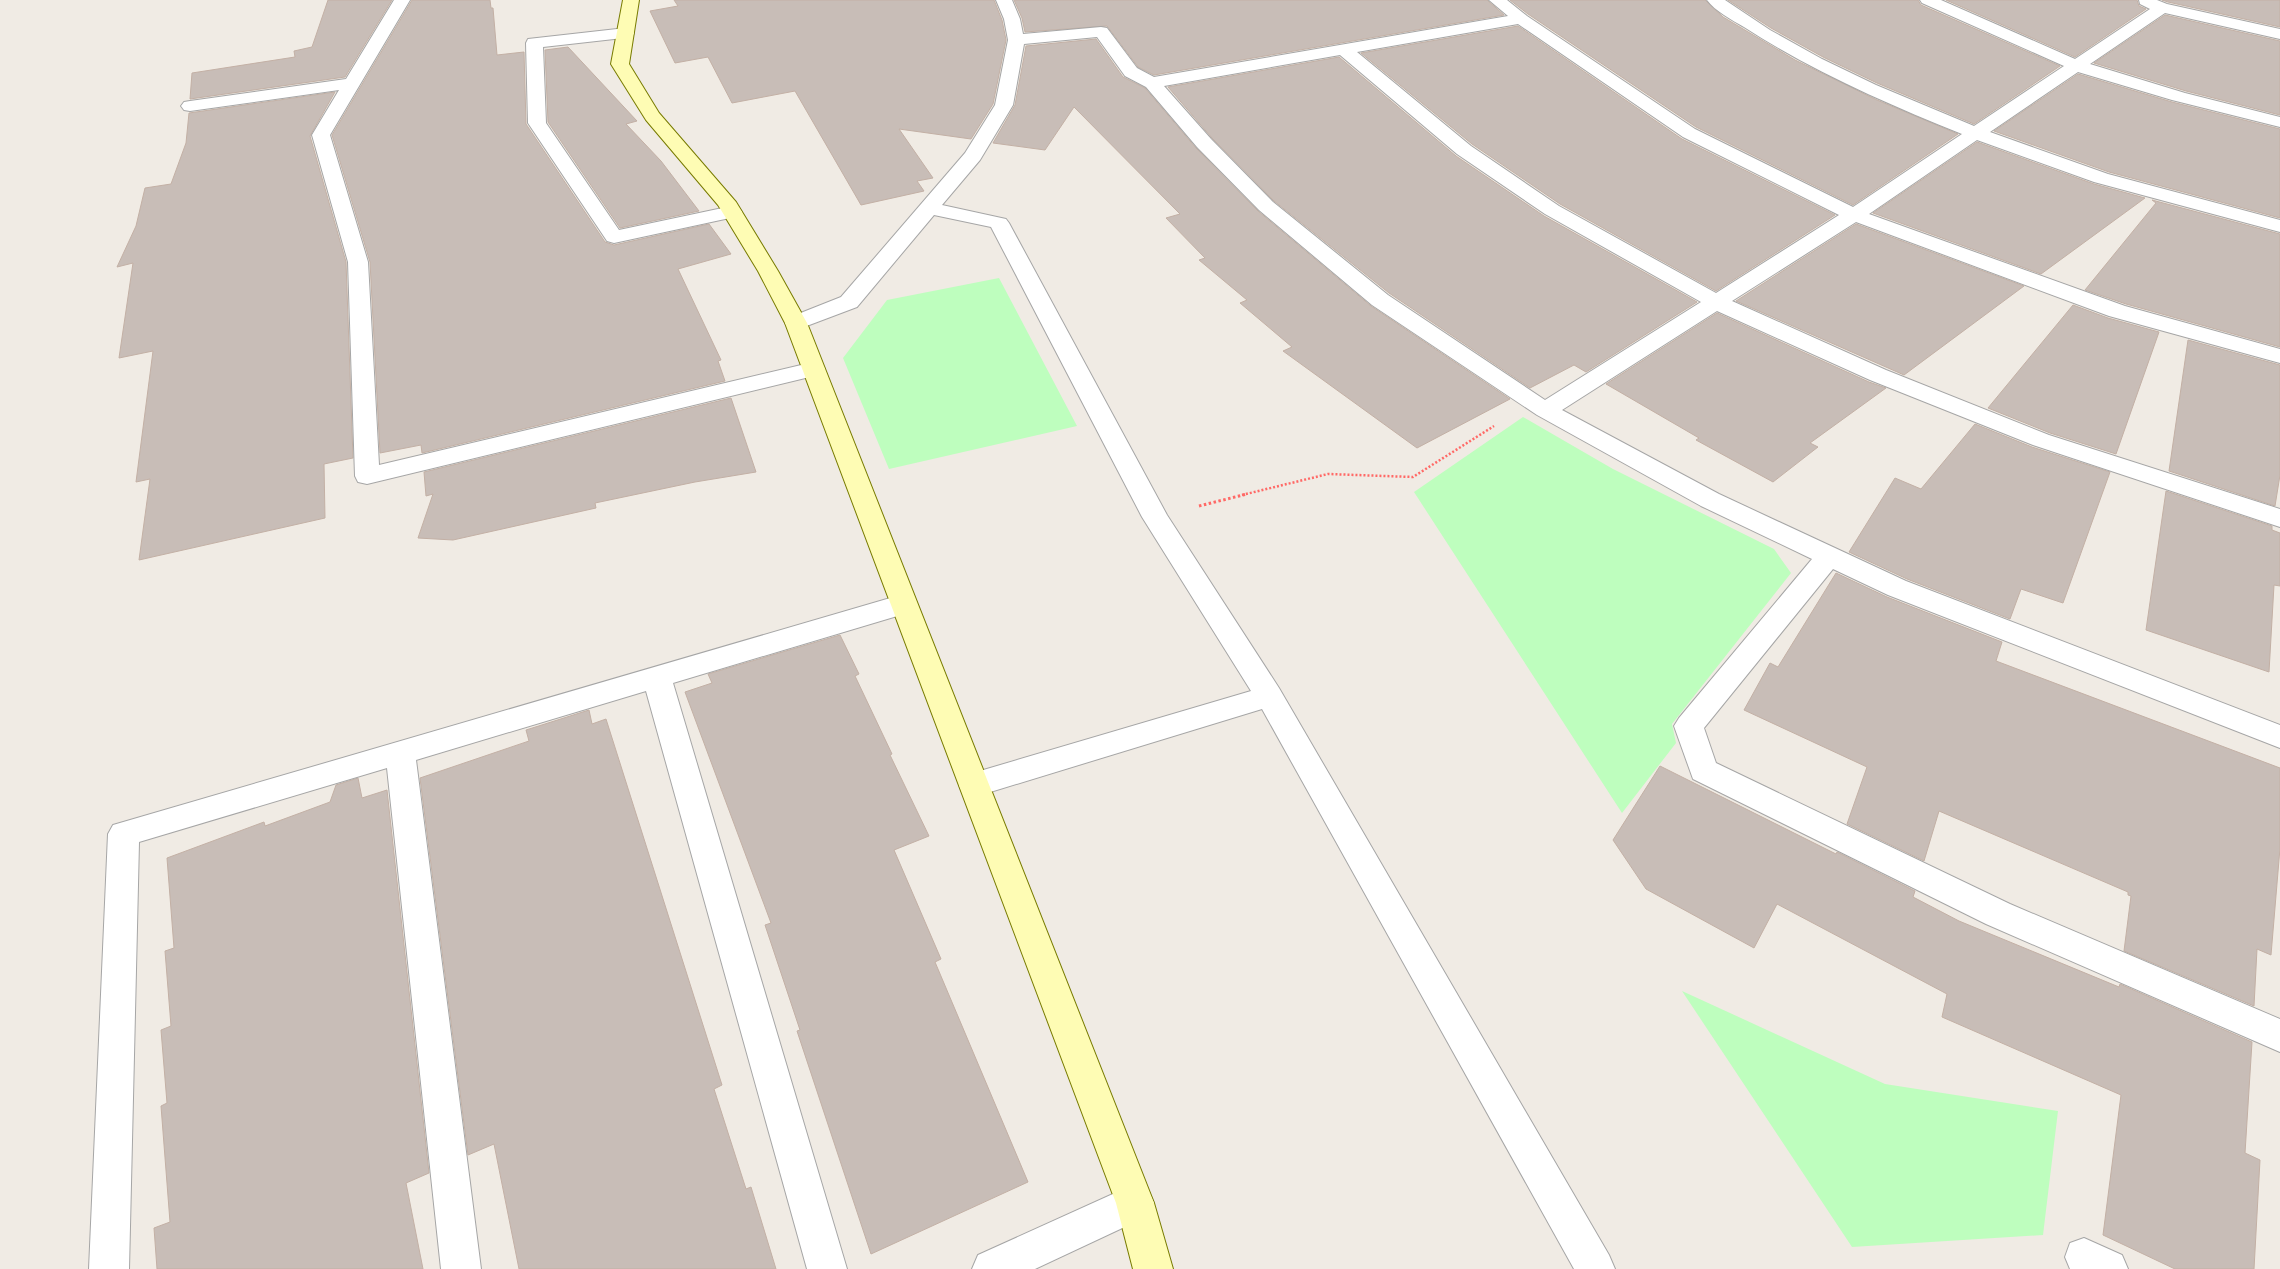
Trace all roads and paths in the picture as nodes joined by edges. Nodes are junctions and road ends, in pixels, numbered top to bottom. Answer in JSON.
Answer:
{"nodes":[{"id":1,"x":402,"y":0,"type":"edge"},
{"id":2,"x":631,"y":0,"type":"edge"},
{"id":3,"x":1004,"y":0,"type":"edge"},
{"id":4,"x":1497,"y":0,"type":"edge"},
{"id":5,"x":1715,"y":0,"type":"edge"},
{"id":6,"x":1928,"y":0,"type":"edge"},
{"id":7,"x":2142,"y":0,"type":"edge"},
{"id":8,"x":2162,"y":8,"type":"junction"},
{"id":9,"x":1521,"y":18,"type":"junction"},
{"id":10,"x":626,"y":33,"type":"junction"},
{"id":11,"x":2280,"y":34,"type":"edge"},
{"id":12,"x":1016,"y":40,"type":"junction"},
{"id":13,"x":1343,"y":49,"type":"junction"},
{"id":14,"x":2078,"y":66,"type":"junction"},
{"id":15,"x":352,"y":83,"type":"junction"},
{"id":16,"x":1152,"y":83,"type":"junction"},
{"id":17,"x":190,"y":106,"type":"dead end"},
{"id":18,"x":2280,"y":122,"type":"edge"},
{"id":19,"x":1976,"y":134,"type":"junction"},
{"id":20,"x":929,"y":208,"type":"junction"},
{"id":21,"x":732,"y":212,"type":"junction"},
{"id":22,"x":1854,"y":215,"type":"junction"},
{"id":23,"x":2280,"y":226,"type":"edge"},
{"id":24,"x":1716,"y":302,"type":"junction"},
{"id":25,"x":796,"y":323,"type":"junction"},
{"id":26,"x":2280,"y":356,"type":"edge"},
{"id":27,"x":814,"y":369,"type":"junction"},
{"id":28,"x":1545,"y":410,"type":"junction"},
{"id":29,"x":1502,"y":421,"type":"dead end"},
{"id":30,"x":1155,"y":517,"type":"junction"},
{"id":31,"x":2280,"y":518,"type":"edge"},
{"id":32,"x":1829,"y":556,"type":"junction"},
{"id":33,"x":904,"y":604,"type":"junction"},
{"id":34,"x":657,"y":678,"type":"junction"},
{"id":35,"x":1269,"y":696,"type":"junction"},
{"id":36,"x":2280,"y":737,"type":"edge"},
{"id":37,"x":400,"y":753,"type":"junction"},
{"id":38,"x":974,"y":785,"type":"junction"},
{"id":39,"x":2280,"y":1036,"type":"edge"},
{"id":40,"x":1135,"y":1203,"type":"junction"},
{"id":41,"x":108,"y":1269,"type":"edge"},
{"id":42,"x":461,"y":1269,"type":"edge"},
{"id":43,"x":827,"y":1269,"type":"edge"},
{"id":44,"x":992,"y":1269,"type":"edge"},
{"id":45,"x":1153,"y":1269,"type":"edge"},
{"id":46,"x":1595,"y":1269,"type":"edge"}],
"edges":[{"from":1,"to":15,"type":"street"},
{"from":2,"to":10,"type":"street"},
{"from":3,"to":12,"type":"street"},
{"from":4,"to":9,"type":"street"},
{"from":5,"to":19,"type":"street"},
{"from":6,"to":14,"type":"street"},
{"from":7,"to":8,"type":"street"},
{"from":8,"to":11,"type":"street"},
{"from":8,"to":14,"type":"street"},
{"from":9,"to":13,"type":"street"},
{"from":9,"to":22,"type":"street"},
{"from":10,"to":21,"type":"street"},
{"from":10,"to":21,"type":"street"},
{"from":12,"to":16,"type":"street"},
{"from":12,"to":20,"type":"street"},
{"from":13,"to":16,"type":"street"},
{"from":13,"to":24,"type":"street"},
{"from":14,"to":18,"type":"street"},
{"from":14,"to":19,"type":"street"},
{"from":15,"to":17,"type":"street"},
{"from":15,"to":27,"type":"street"},
{"from":16,"to":28,"type":"street"},
{"from":19,"to":22,"type":"street"},
{"from":19,"to":23,"type":"street"},
{"from":20,"to":25,"type":"street"},
{"from":20,"to":30,"type":"street"},
{"from":21,"to":25,"type":"street"},
{"from":22,"to":24,"type":"street"},
{"from":22,"to":26,"type":"street"},
{"from":24,"to":28,"type":"street"},
{"from":24,"to":31,"type":"street"},
{"from":25,"to":27,"type":"street"},
{"from":27,"to":33,"type":"street"},
{"from":28,"to":32,"type":"street"},
{"from":29,"to":30,"type":"path"},
{"from":30,"to":35,"type":"street"},
{"from":32,"to":36,"type":"street"},
{"from":32,"to":39,"type":"street"},
{"from":33,"to":34,"type":"street"},
{"from":33,"to":38,"type":"street"},
{"from":34,"to":37,"type":"street"},
{"from":34,"to":43,"type":"street"},
{"from":35,"to":38,"type":"street"},
{"from":35,"to":46,"type":"street"},
{"from":37,"to":41,"type":"street"},
{"from":37,"to":42,"type":"street"},
{"from":38,"to":40,"type":"street"},
{"from":40,"to":44,"type":"street"},
{"from":40,"to":45,"type":"street"}]}
